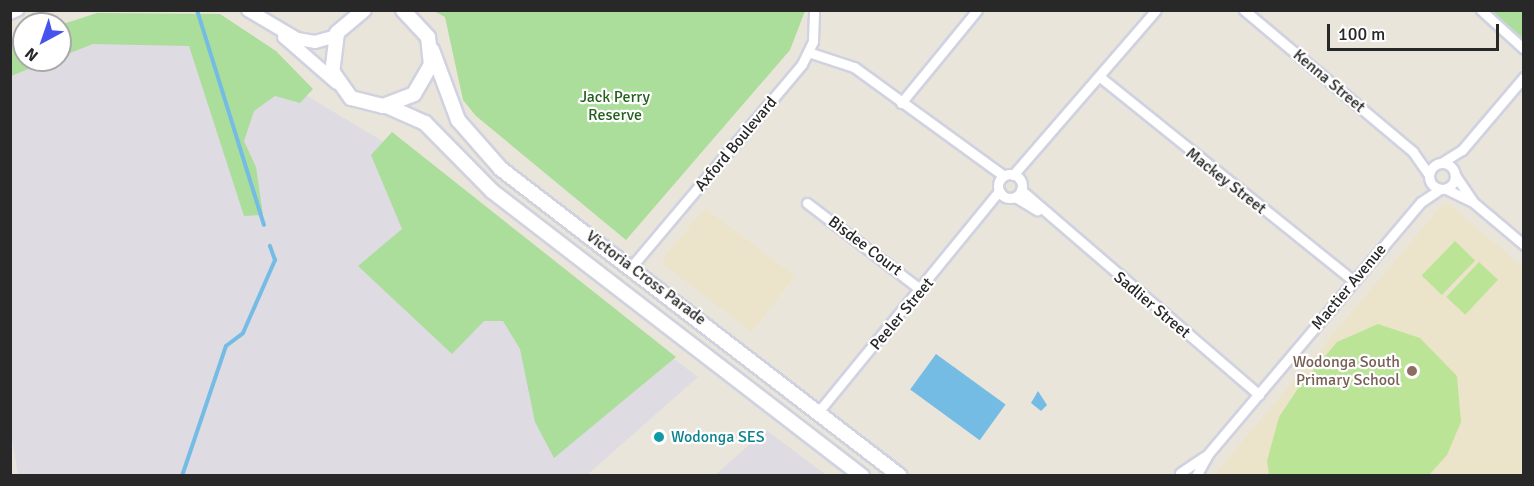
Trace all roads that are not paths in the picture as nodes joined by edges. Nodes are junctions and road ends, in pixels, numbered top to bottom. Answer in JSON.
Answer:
{"nodes":[{"id":1,"x":16,"y":10,"type":"edge"},
{"id":2,"x":248,"y":10,"type":"edge"},
{"id":3,"x":345,"y":10,"type":"edge"},
{"id":4,"x":364,"y":10,"type":"edge"},
{"id":5,"x":403,"y":10,"type":"edge"},
{"id":6,"x":814,"y":10,"type":"edge"},
{"id":7,"x":977,"y":10,"type":"edge"},
{"id":8,"x":1156,"y":10,"type":"edge"},
{"id":9,"x":1244,"y":10,"type":"edge"},
{"id":10,"x":1481,"y":10,"type":"edge"},
{"id":11,"x":10,"y":13,"type":"edge"},
{"id":12,"x":275,"y":28,"type":"junction"},
{"id":13,"x":337,"y":34,"type":"junction"},
{"id":14,"x":1524,"y":49,"type":"edge"},
{"id":15,"x":432,"y":50,"type":"junction"},
{"id":16,"x":808,"y":52,"type":"junction"},
{"id":17,"x":1524,"y":77,"type":"edge"},
{"id":18,"x":1100,"y":78,"type":"junction"},
{"id":19,"x":337,"y":83,"type":"junction"},
{"id":20,"x":901,"y":103,"type":"junction"},
{"id":21,"x":387,"y":106,"type":"junction"},
{"id":22,"x":1462,"y":150,"type":"junction"},
{"id":23,"x":1413,"y":152,"type":"junction"},
{"id":24,"x":1440,"y":163,"type":"junction"},
{"id":25,"x":1455,"y":174,"type":"junction"},
{"id":26,"x":1429,"y":178,"type":"junction"},
{"id":27,"x":1010,"y":186,"type":"junction"},
{"id":28,"x":1443,"y":189,"type":"junction"},
{"id":29,"x":1421,"y":202,"type":"junction"},
{"id":30,"x":1473,"y":202,"type":"junction"},
{"id":31,"x":807,"y":203,"type":"dead end"},
{"id":32,"x":1524,"y":245,"type":"edge"},
{"id":33,"x":632,"y":266,"type":"junction"},
{"id":34,"x":1354,"y":281,"type":"junction"},
{"id":35,"x":616,"y":287,"type":"junction"},
{"id":36,"x":921,"y":290,"type":"junction"},
{"id":37,"x":777,"y":378,"type":"junction"},
{"id":38,"x":1259,"y":395,"type":"junction"},
{"id":39,"x":762,"y":398,"type":"junction"},
{"id":40,"x":819,"y":411,"type":"junction"},
{"id":41,"x":1208,"y":454,"type":"junction"},
{"id":42,"x":1179,"y":475,"type":"edge"},
{"id":43,"x":862,"y":476,"type":"edge"},
{"id":44,"x":900,"y":476,"type":"edge"},
{"id":45,"x":1196,"y":476,"type":"edge"}],
"edges":[{"from":1,"to":11,"type":"street"},
{"from":2,"to":12,"type":"street"},
{"from":3,"to":13,"type":"main road"},
{"from":4,"to":13,"type":"main road"},
{"from":5,"to":15,"type":"main road","name":"Victoria Cross Parade"},
{"from":6,"to":16,"type":"street"},
{"from":7,"to":20,"type":"street"},
{"from":8,"to":18,"type":"street","name":"Peeler Street"},
{"from":9,"to":23,"type":"street","name":"Kenna Street"},
{"from":10,"to":14,"type":"street"},
{"from":12,"to":13,"type":"street"},
{"from":12,"to":19,"type":"street"},
{"from":13,"to":19,"type":"main road"},
{"from":15,"to":21,"type":"main road"},
{"from":15,"to":33,"type":"main road","name":"Victoria Cross Parade"},
{"from":16,"to":20,"type":"street","name":"Sadlier Street"},
{"from":16,"to":33,"type":"street","name":"Axford Boulevard"},
{"from":17,"to":22,"type":"street"},
{"from":18,"to":27,"type":"street","name":"Peeler Street"},
{"from":18,"to":34,"type":"street","name":"Mackey Street"},
{"from":19,"to":21,"type":"main road","name":"Victoria Cross Parade"},
{"from":20,"to":27,"type":"street","name":"Sadlier Street"},
{"from":21,"to":35,"type":"main road","name":"Victoria Cross Parade"},
{"from":22,"to":24,"type":"street"},
{"from":22,"to":25,"type":"street"},
{"from":23,"to":24,"type":"street","name":"Kenna Street"},
{"from":23,"to":26,"type":"street","name":"Kenna Street"},
{"from":24,"to":25,"type":"street","name":"Kenna Street"},
{"from":24,"to":26,"type":"street","name":"Mactier Avenue"},
{"from":25,"to":28,"type":"street"},
{"from":25,"to":30,"type":"street"},
{"from":26,"to":28,"type":"street","name":"Kenna Street"},
{"from":26,"to":29,"type":"street","name":"Mactier Avenue"},
{"from":27,"to":36,"type":"street","name":"Peeler Street"},
{"from":27,"to":38,"type":"street","name":"Sadlier Street"},
{"from":28,"to":29,"type":"street","name":"Mactier Avenue"},
{"from":28,"to":30,"type":"street"},
{"from":29,"to":34,"type":"street","name":"Mactier Avenue"},
{"from":30,"to":32,"type":"street"},
{"from":31,"to":36,"type":"street","name":"Bisdee Court"},
{"from":33,"to":35,"type":"main road"},
{"from":33,"to":37,"type":"main road","name":"Victoria Cross Parade"},
{"from":34,"to":38,"type":"street","name":"Mactier Avenue"},
{"from":35,"to":39,"type":"main road","name":"Victoria Cross Parade"},
{"from":36,"to":40,"type":"street","name":"Peeler Street"},
{"from":37,"to":39,"type":"main road"},
{"from":37,"to":40,"type":"main road","name":"Victoria Cross Parade"},
{"from":38,"to":41,"type":"street","name":"Mactier Avenue"},
{"from":39,"to":43,"type":"main road","name":"Victoria Cross Parade"},
{"from":40,"to":44,"type":"main road","name":"Victoria Cross Parade"},
{"from":41,"to":42,"type":"street","name":"Mactier Avenue"},
{"from":41,"to":45,"type":"street","name":"Mactier Avenue"}]}
